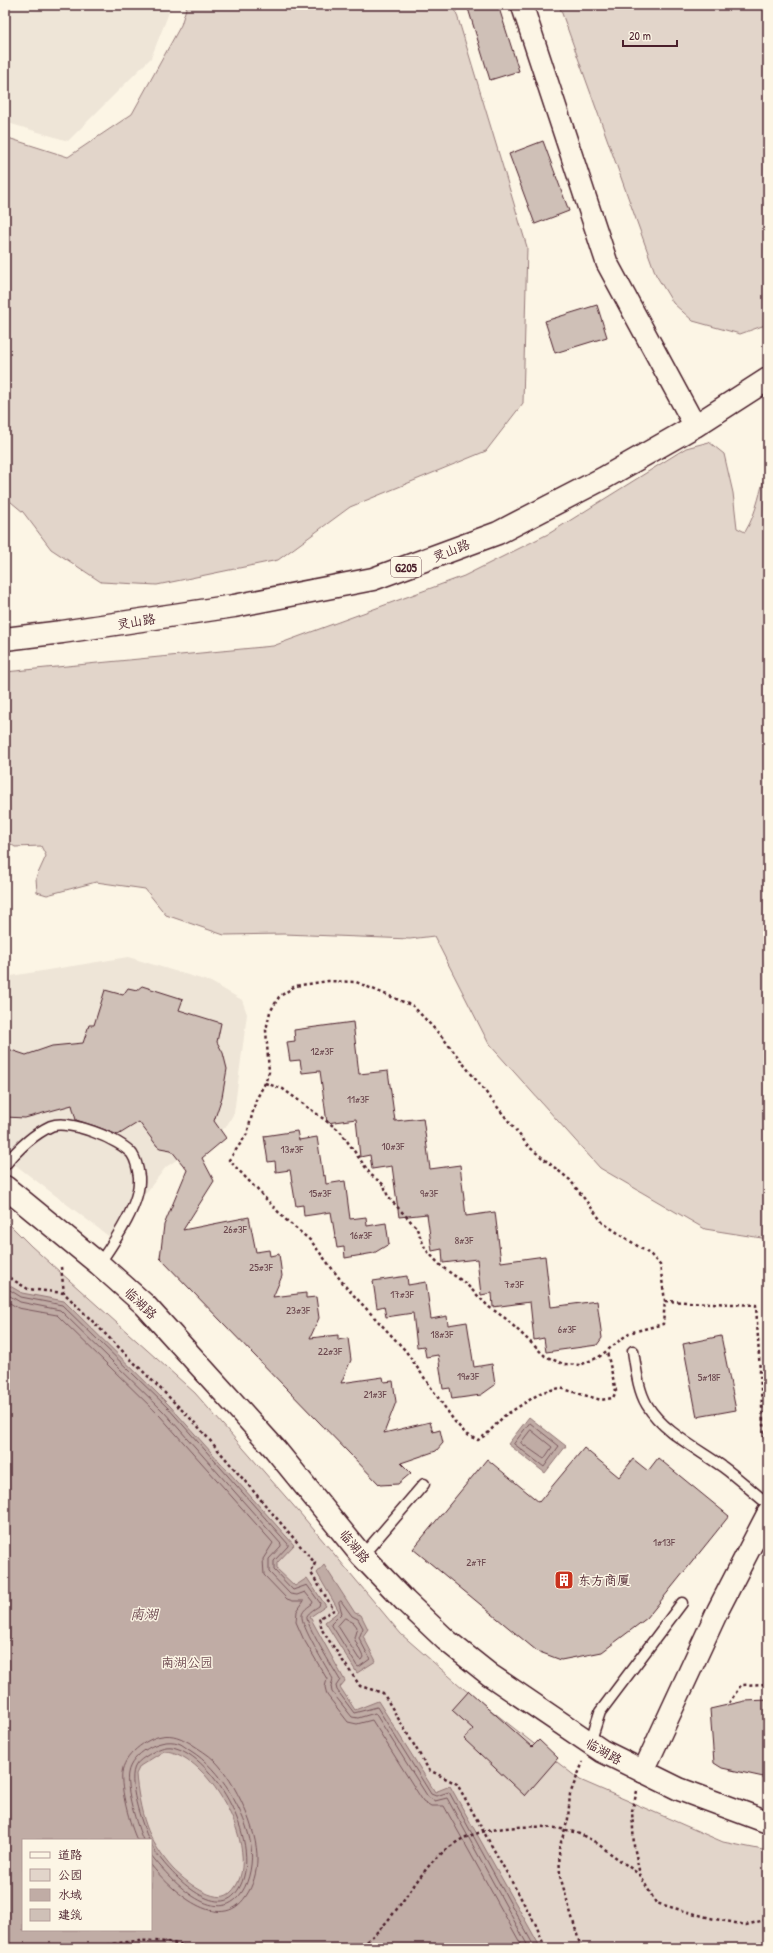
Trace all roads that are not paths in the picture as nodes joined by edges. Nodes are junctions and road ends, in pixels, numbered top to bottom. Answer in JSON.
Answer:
{"nodes":[{"id":1,"x":522,"y":5,"type":"edge"},
{"id":2,"x":768,"y":379,"type":"edge"},
{"id":3,"x":695,"y":426,"type":"junction"},
{"id":4,"x":5,"y":638,"type":"edge"},
{"id":5,"x":5,"y":1165,"type":"edge"},
{"id":6,"x":5,"y":1187,"type":"edge"},
{"id":7,"x":99,"y":1264,"type":"junction"},
{"id":8,"x":633,"y":1352,"type":"dead end"},
{"id":9,"x":424,"y":1484,"type":"dead end"},
{"id":10,"x":768,"y":1504,"type":"edge"},
{"id":11,"x":768,"y":1513,"type":"edge"},
{"id":12,"x":362,"y":1556,"type":"junction"},
{"id":13,"x":682,"y":1603,"type":"dead end"},
{"id":14,"x":590,"y":1743,"type":"junction"},
{"id":15,"x":643,"y":1772,"type":"junction"},
{"id":16,"x":768,"y":1822,"type":"edge"}],
"edges":[{"from":1,"to":3,"type":"street"},
{"from":2,"to":3,"type":"main road","name":"灵山路","number":"G205"},
{"from":3,"to":4,"type":"main road","name":"灵山路","number":"G205"},
{"from":5,"to":7,"type":"lane"},
{"from":6,"to":7,"type":"main road","name":"临湖路"},
{"from":7,"to":12,"type":"main road","name":"临湖路"},
{"from":8,"to":10,"type":"lane"},
{"from":9,"to":12,"type":"lane"},
{"from":11,"to":15,"type":"street"},
{"from":12,"to":14,"type":"main road","name":"临湖路"},
{"from":13,"to":14,"type":"lane"},
{"from":14,"to":15,"type":"main road","name":"临湖路"},
{"from":15,"to":16,"type":"main road","name":"临湖路"}]}
